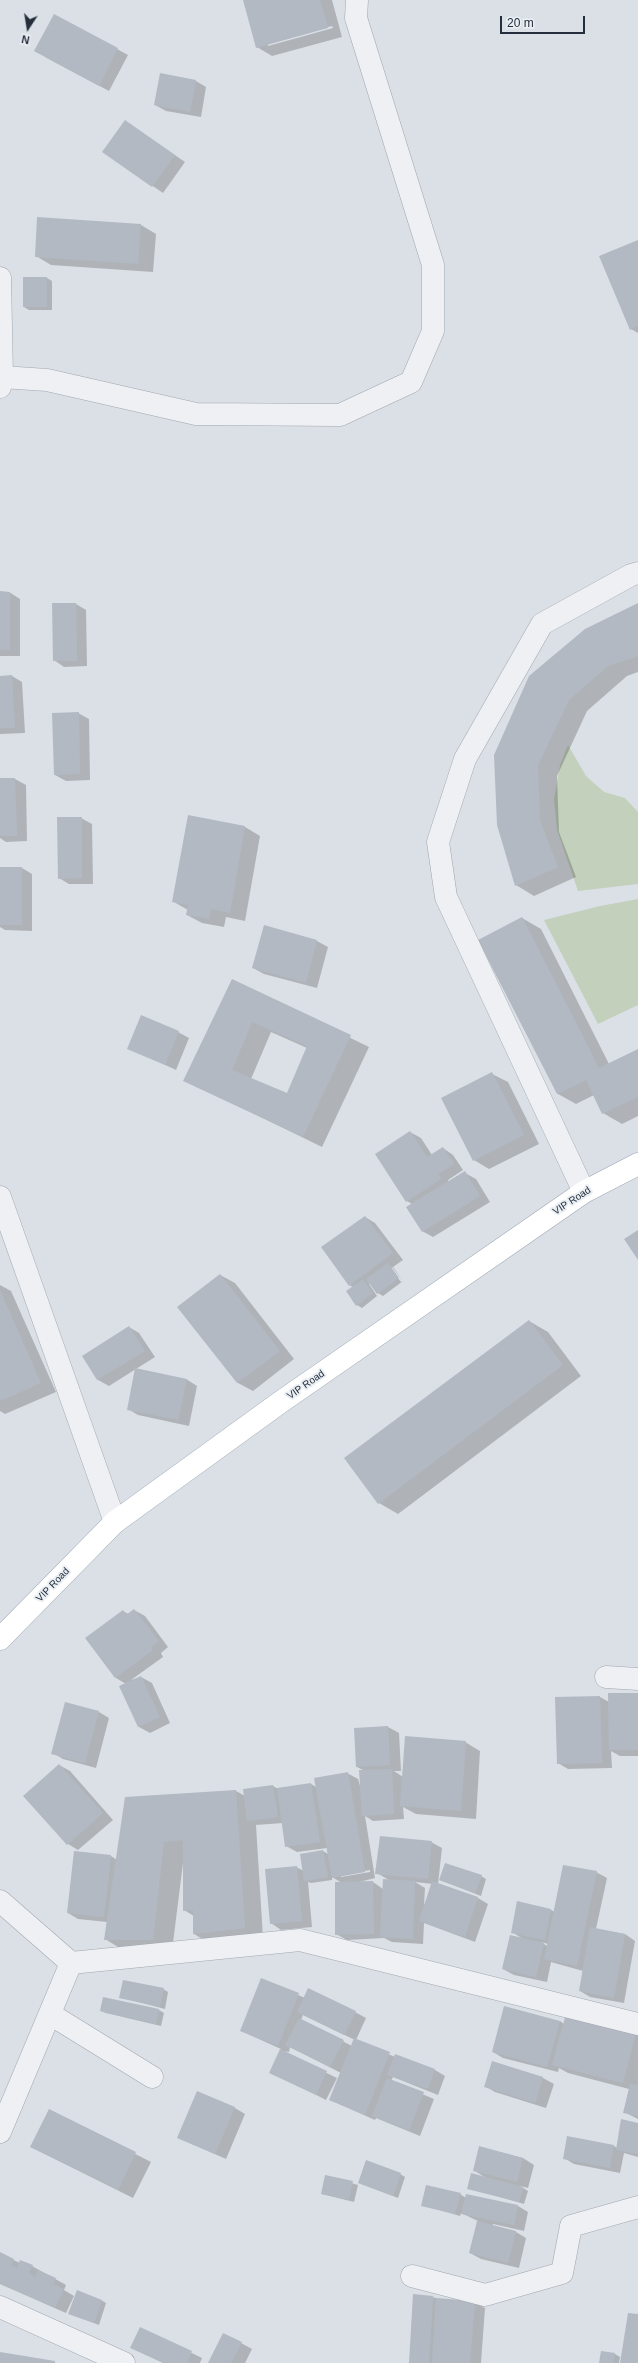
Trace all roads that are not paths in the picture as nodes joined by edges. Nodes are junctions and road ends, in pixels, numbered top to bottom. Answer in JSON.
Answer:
{"nodes":[{"id":1,"x":357,"y":0,"type":"edge"},
{"id":2,"x":0,"y":278,"type":"edge"},
{"id":3,"x":1,"y":382,"type":"edge"},
{"id":4,"x":638,"y":573,"type":"edge"},
{"id":5,"x":638,"y":1164,"type":"edge"},
{"id":6,"x":584,"y":1192,"type":"junction"},
{"id":7,"x":0,"y":1197,"type":"edge"},
{"id":8,"x":115,"y":1522,"type":"junction"},
{"id":9,"x":0,"y":1639,"type":"edge"},
{"id":10,"x":606,"y":1676,"type":"dead end"},
{"id":11,"x":638,"y":1679,"type":"edge"},
{"id":12,"x":0,"y":1901,"type":"edge"},
{"id":13,"x":71,"y":1963,"type":"junction"},
{"id":14,"x":50,"y":2014,"type":"junction"},
{"id":15,"x":638,"y":2024,"type":"edge"},
{"id":16,"x":152,"y":2077,"type":"dead end"},
{"id":17,"x":0,"y":2132,"type":"edge"},
{"id":18,"x":638,"y":2207,"type":"edge"},
{"id":19,"x":412,"y":2276,"type":"dead end"},
{"id":20,"x":0,"y":2307,"type":"edge"},
{"id":21,"x":124,"y":2363,"type":"edge"}],
"edges":[{"from":1,"to":3,"type":"street"},
{"from":2,"to":3,"type":"street"},
{"from":4,"to":6,"type":"street"},
{"from":5,"to":6,"type":"main road","name":"VIP Road"},
{"from":6,"to":8,"type":"main road","name":"VIP Road"},
{"from":7,"to":8,"type":"street"},
{"from":8,"to":9,"type":"main road","name":"VIP Road"},
{"from":10,"to":11,"type":"street"},
{"from":12,"to":13,"type":"street"},
{"from":13,"to":14,"type":"street"},
{"from":13,"to":15,"type":"street"},
{"from":14,"to":16,"type":"street"},
{"from":14,"to":17,"type":"street"},
{"from":18,"to":19,"type":"street"},
{"from":20,"to":21,"type":"street"}]}
